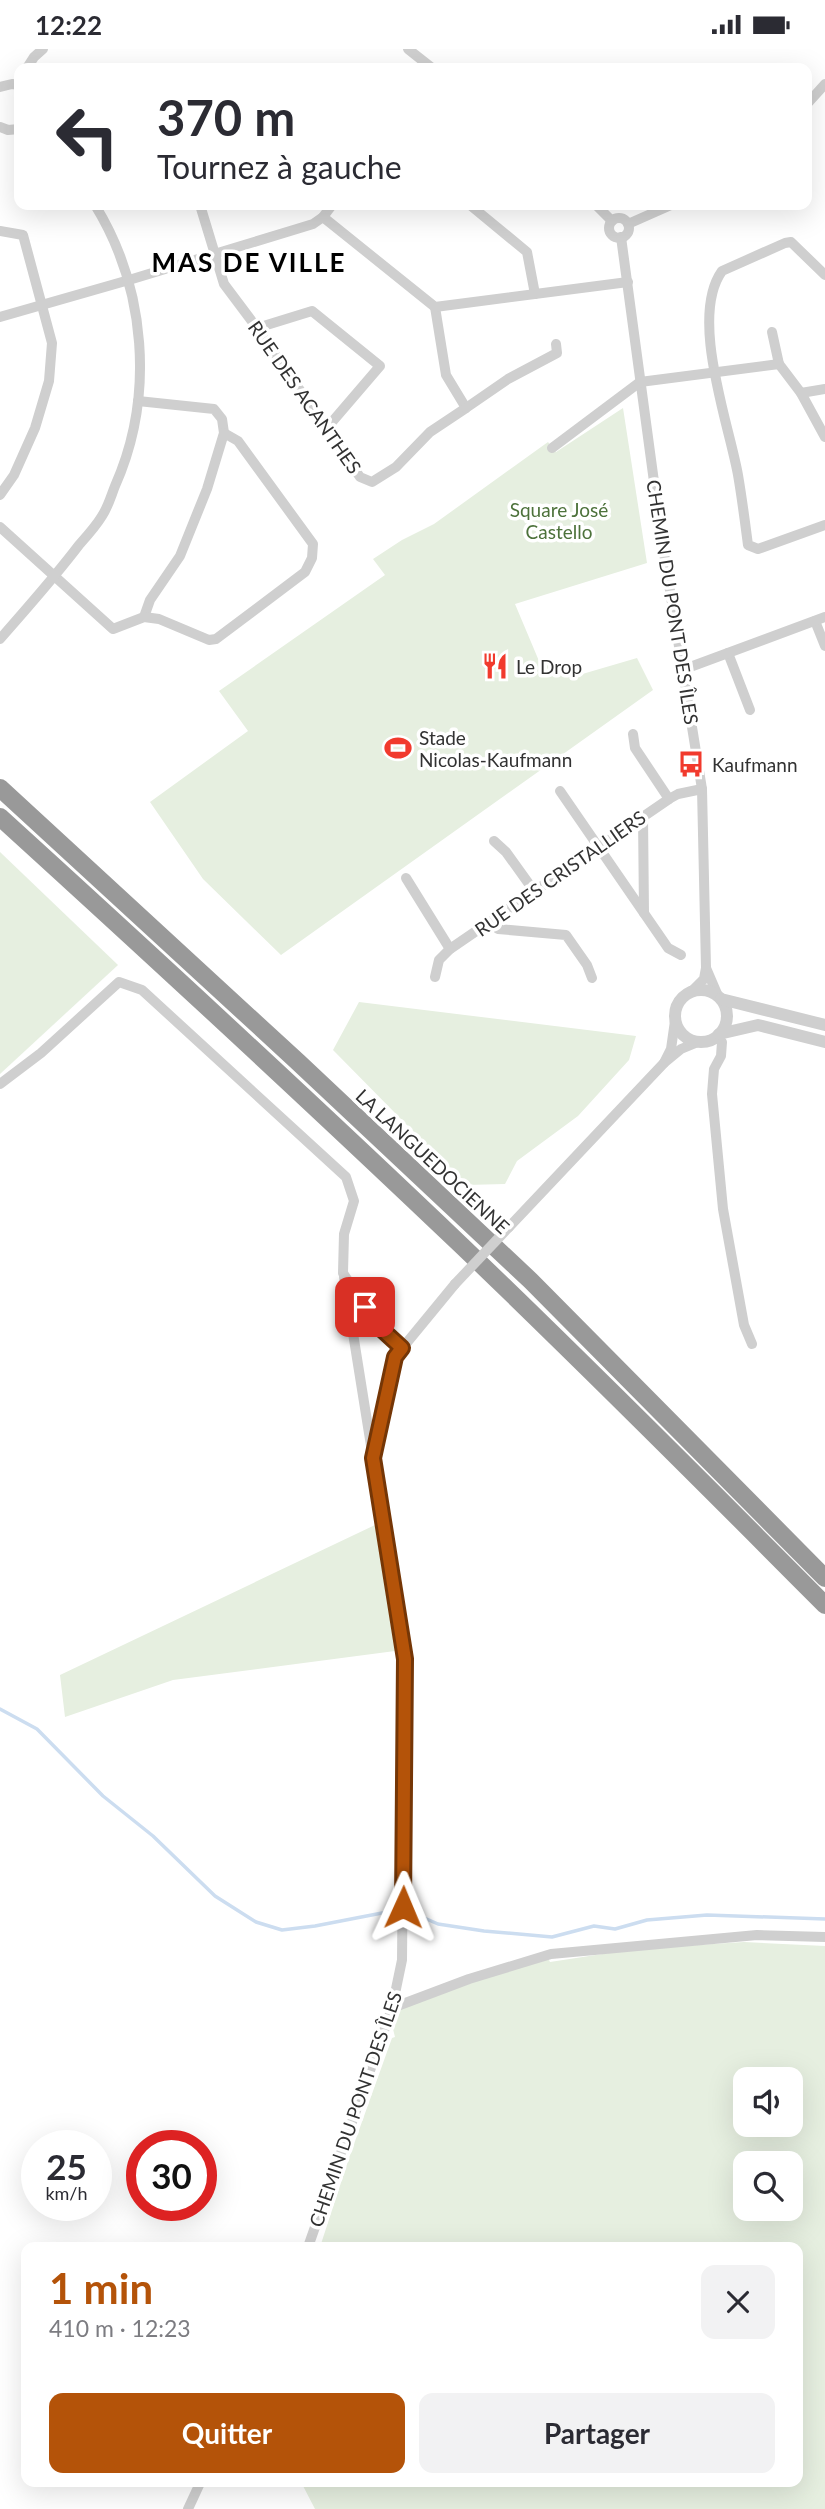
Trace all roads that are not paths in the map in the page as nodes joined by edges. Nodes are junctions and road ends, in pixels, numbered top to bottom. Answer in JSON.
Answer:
{"nodes":[{"id":1,"x":43,"y":49,"type":"edge"},
{"id":2,"x":408,"y":49,"type":"edge"},
{"id":3,"x":30,"y":63,"type":"edge"},
{"id":4,"x":426,"y":63,"type":"edge"},
{"id":5,"x":825,"y":84,"type":"edge"},
{"id":6,"x":812,"y":98,"type":"edge"},
{"id":7,"x":98,"y":210,"type":"edge"},
{"id":8,"x":202,"y":210,"type":"edge"},
{"id":9,"x":328,"y":210,"type":"edge"},
{"id":10,"x":476,"y":210,"type":"edge"},
{"id":11,"x":601,"y":210,"type":"edge"},
{"id":12,"x":660,"y":210,"type":"edge"},
{"id":13,"x":323,"y":217,"type":"junction"},
{"id":14,"x":612,"y":221,"type":"junction"},
{"id":15,"x":628,"y":224,"type":"junction"},
{"id":16,"x":0,"y":231,"type":"edge"},
{"id":17,"x":621,"y":237,"type":"junction"},
{"id":18,"x":215,"y":255,"type":"junction"},
{"id":19,"x":825,"y":275,"type":"edge"},
{"id":20,"x":129,"y":281,"type":"junction"},
{"id":21,"x":628,"y":282,"type":"junction"},
{"id":22,"x":534,"y":294,"type":"junction"},
{"id":23,"x":43,"y":304,"type":"junction"},
{"id":24,"x":435,"y":307,"type":"junction"},
{"id":25,"x":0,"y":317,"type":"edge"},
{"id":26,"x":257,"y":328,"type":"junction"},
{"id":27,"x":772,"y":332,"type":"dead end"},
{"id":28,"x":556,"y":344,"type":"dead end"},
{"id":29,"x":779,"y":364,"type":"junction"},
{"id":30,"x":714,"y":372,"type":"junction"},
{"id":31,"x":640,"y":382,"type":"junction"},
{"id":32,"x":825,"y":390,"type":"edge"},
{"id":33,"x":801,"y":393,"type":"junction"},
{"id":34,"x":138,"y":401,"type":"junction"},
{"id":35,"x":466,"y":408,"type":"junction"},
{"id":36,"x":326,"y":429,"type":"junction"},
{"id":37,"x":224,"y":433,"type":"junction"},
{"id":38,"x":825,"y":437,"type":"edge"},
{"id":39,"x":552,"y":448,"type":"dead end"},
{"id":40,"x":0,"y":495,"type":"edge"},
{"id":41,"x":825,"y":524,"type":"edge"},
{"id":42,"x":0,"y":527,"type":"edge"},
{"id":43,"x":56,"y":576,"type":"junction"},
{"id":44,"x":144,"y":617,"type":"junction"},
{"id":45,"x":820,"y":619,"type":"edge"},
{"id":46,"x":0,"y":639,"type":"edge"},
{"id":47,"x":825,"y":646,"type":"edge"},
{"id":48,"x":727,"y":653,"type":"junction"},
{"id":49,"x":682,"y":670,"type":"junction"},
{"id":50,"x":750,"y":710,"type":"dead end"},
{"id":51,"x":633,"y":734,"type":"dead end"},
{"id":52,"x":0,"y":787,"type":"edge"},
{"id":53,"x":702,"y":789,"type":"junction"},
{"id":54,"x":560,"y":791,"type":"dead end"},
{"id":55,"x":669,"y":799,"type":"junction"},
{"id":56,"x":643,"y":816,"type":"junction"},
{"id":57,"x":0,"y":817,"type":"edge"},
{"id":58,"x":494,"y":841,"type":"dead end"},
{"id":59,"x":598,"y":847,"type":"junction"},
{"id":60,"x":405,"y":878,"type":"dead end"},
{"id":61,"x":534,"y":891,"type":"junction"},
{"id":62,"x":644,"y":914,"type":"junction"},
{"id":63,"x":490,"y":922,"type":"junction"},
{"id":64,"x":450,"y":949,"type":"junction"},
{"id":65,"x":681,"y":955,"type":"dead end"},
{"id":66,"x":706,"y":968,"type":"junction"},
{"id":67,"x":435,"y":977,"type":"dead end"},
{"id":68,"x":592,"y":978,"type":"dead end"},
{"id":69,"x":691,"y":992,"type":"junction"},
{"id":70,"x":719,"y":998,"type":"junction"},
{"id":71,"x":676,"y":1021,"type":"junction"},
{"id":72,"x":825,"y":1025,"type":"edge"},
{"id":73,"x":717,"y":1036,"type":"junction"},
{"id":74,"x":698,"y":1042,"type":"junction"},
{"id":75,"x":825,"y":1042,"type":"edge"},
{"id":76,"x":664,"y":1063,"type":"junction"},
{"id":77,"x":0,"y":1084,"type":"edge"},
{"id":78,"x":343,"y":1273,"type":"junction"},
{"id":79,"x":752,"y":1344,"type":"dead end"},
{"id":80,"x":402,"y":1348,"type":"junction"},
{"id":81,"x":373,"y":1458,"type":"junction"},
{"id":82,"x":825,"y":1579,"type":"edge"},
{"id":83,"x":825,"y":1605,"type":"edge"},
{"id":84,"x":825,"y":1937,"type":"edge"},
{"id":85,"x":392,"y":2008,"type":"junction"},
{"id":86,"x":310,"y":2242,"type":"edge"},
{"id":87,"x":198,"y":2487,"type":"edge"},
{"id":88,"x":188,"y":2509,"type":"edge"}],
"edges":[{"from":1,"to":3,"type":"street"},
{"from":2,"to":4,"type":"street"},
{"from":5,"to":6,"type":"street"},
{"from":7,"to":20,"type":"street"},
{"from":8,"to":18,"type":"street","name":"RUE DES ACANTHES"},
{"from":9,"to":13,"type":"street"},
{"from":10,"to":22,"type":"street"},
{"from":11,"to":14,"type":"street","name":"CHEMIN DU PONT DES ÎLES"},
{"from":12,"to":15,"type":"street"},
{"from":13,"to":18,"type":"street"},
{"from":13,"to":24,"type":"street"},
{"from":14,"to":15,"type":"street"},
{"from":14,"to":17,"type":"street","name":"CHEMIN DU PONT DES ÎLES"},
{"from":15,"to":17,"type":"street"},
{"from":16,"to":23,"type":"street"},
{"from":17,"to":21,"type":"street","name":"CHEMIN DU PONT DES ÎLES"},
{"from":18,"to":20,"type":"street"},
{"from":18,"to":26,"type":"street","name":"RUE DES ACANTHES"},
{"from":19,"to":30,"type":"street"},
{"from":20,"to":23,"type":"street"},
{"from":20,"to":34,"type":"street"},
{"from":21,"to":22,"type":"street"},
{"from":21,"to":31,"type":"street","name":"CHEMIN DU PONT DES ÎLES"},
{"from":22,"to":24,"type":"street"},
{"from":23,"to":25,"type":"street"},
{"from":23,"to":40,"type":"street"},
{"from":24,"to":35,"type":"street"},
{"from":26,"to":36,"type":"street","name":"RUE DES ACANTHES"},
{"from":26,"to":36,"type":"street"},
{"from":27,"to":29,"type":"street"},
{"from":28,"to":35,"type":"street"},
{"from":29,"to":30,"type":"street"},
{"from":29,"to":33,"type":"street"},
{"from":30,"to":31,"type":"street"},
{"from":30,"to":41,"type":"street"},
{"from":31,"to":39,"type":"street"},
{"from":31,"to":49,"type":"street","name":"CHEMIN DU PONT DES ÎLES"},
{"from":32,"to":33,"type":"street"},
{"from":33,"to":38,"type":"street"},
{"from":34,"to":37,"type":"street"},
{"from":34,"to":43,"type":"street"},
{"from":35,"to":36,"type":"street","name":"RUE DES ACANTHES"},
{"from":37,"to":44,"type":"street"},
{"from":37,"to":44,"type":"street"},
{"from":42,"to":43,"type":"street"},
{"from":43,"to":44,"type":"street"},
{"from":43,"to":46,"type":"street"},
{"from":45,"to":47,"type":"street"},
{"from":45,"to":48,"type":"street"},
{"from":48,"to":49,"type":"street"},
{"from":48,"to":50,"type":"street"},
{"from":49,"to":53,"type":"street","name":"CHEMIN DU PONT DES ÎLES"},
{"from":51,"to":55,"type":"street"},
{"from":52,"to":82,"type":"highway","name":"LA LANGUEDOCIENNE"},
{"from":53,"to":55,"type":"street","name":"RUE DES CRISTALLIERS"},
{"from":53,"to":66,"type":"street","name":"CHEMIN DU PONT DES ÎLES"},
{"from":54,"to":59,"type":"street"},
{"from":55,"to":56,"type":"street","name":"RUE DES CRISTALLIERS"},
{"from":56,"to":59,"type":"street","name":"RUE DES CRISTALLIERS"},
{"from":56,"to":62,"type":"street"},
{"from":57,"to":83,"type":"highway"},
{"from":58,"to":61,"type":"street"},
{"from":59,"to":61,"type":"street","name":"RUE DES CRISTALLIERS"},
{"from":59,"to":62,"type":"street"},
{"from":60,"to":64,"type":"street"},
{"from":61,"to":63,"type":"street","name":"RUE DES CRISTALLIERS"},
{"from":62,"to":65,"type":"street"},
{"from":63,"to":64,"type":"street","name":"RUE DES CRISTALLIERS"},
{"from":63,"to":68,"type":"street"},
{"from":64,"to":67,"type":"street","name":"RUE DES CRISTALLIERS"},
{"from":66,"to":69,"type":"street"},
{"from":66,"to":70,"type":"street","name":"CHEMIN DU PONT DES ÎLES"},
{"from":69,"to":70,"type":"street"},
{"from":69,"to":71,"type":"street"},
{"from":70,"to":72,"type":"street"},
{"from":70,"to":73,"type":"street"},
{"from":71,"to":74,"type":"street"},
{"from":71,"to":76,"type":"street"},
{"from":73,"to":74,"type":"street"},
{"from":73,"to":75,"type":"street"},
{"from":73,"to":79,"type":"street"},
{"from":74,"to":76,"type":"street"},
{"from":76,"to":80,"type":"street","name":"CHEMIN DU PONT DES ÎLES","bridge":true},
{"from":77,"to":78,"type":"street"},
{"from":78,"to":80,"type":"street"},
{"from":78,"to":81,"type":"street"},
{"from":80,"to":81,"type":"street","name":"CHEMIN DU PONT DES ÎLES"},
{"from":81,"to":85,"type":"street","name":"CHEMIN DU PONT DES ÎLES"},
{"from":84,"to":85,"type":"street"},
{"from":85,"to":86,"type":"street","name":"CHEMIN DU PONT DES ÎLES"},
{"from":87,"to":88,"type":"street"}]}
